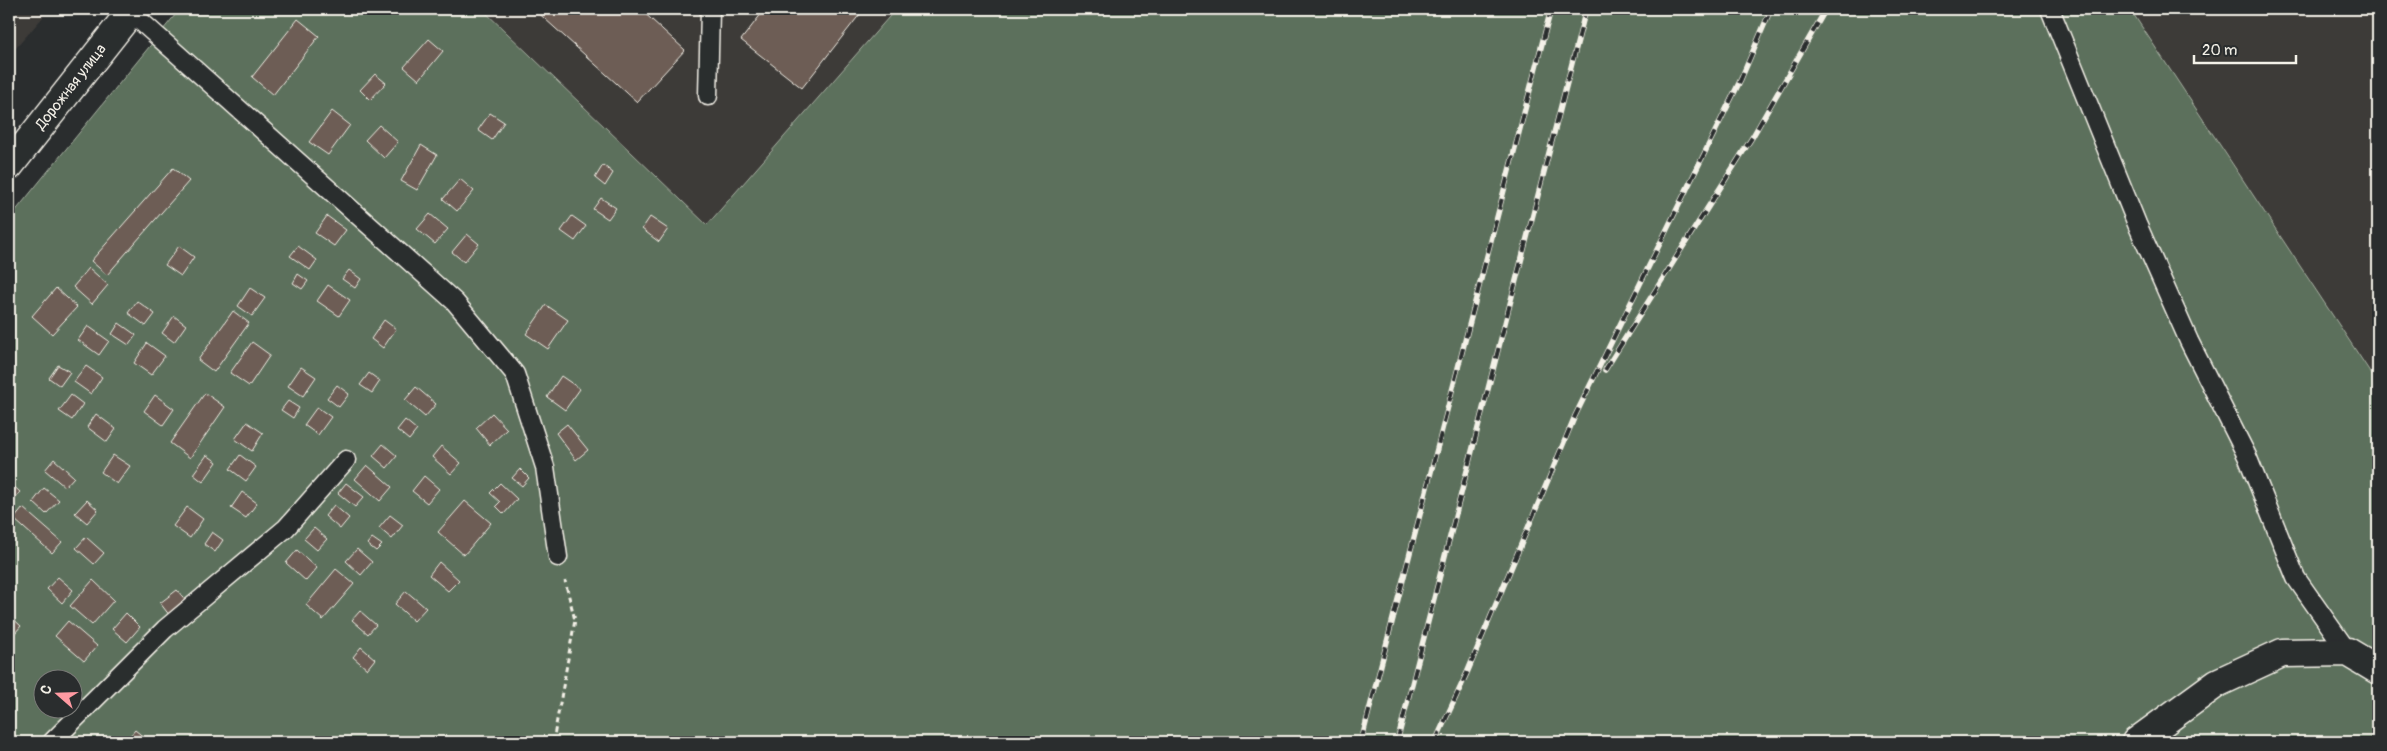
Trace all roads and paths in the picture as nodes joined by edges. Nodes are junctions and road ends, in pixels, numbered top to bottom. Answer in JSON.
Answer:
{"nodes":[{"id":1,"x":710,"y":9,"type":"edge"},
{"id":2,"x":2050,"y":9,"type":"edge"},
{"id":3,"x":130,"y":10,"type":"edge"},
{"id":4,"x":708,"y":96,"type":"dead end"},
{"id":5,"x":9,"y":166,"type":"edge"},
{"id":6,"x":346,"y":460,"type":"dead end"},
{"id":7,"x":558,"y":557,"type":"joint"},
{"id":8,"x":2348,"y":652,"type":"junction"},
{"id":9,"x":2378,"y":670,"type":"edge"},
{"id":10,"x":52,"y":742,"type":"edge"},
{"id":11,"x":553,"y":742,"type":"edge"},
{"id":12,"x":2136,"y":742,"type":"edge"}],
"edges":[{"from":1,"to":4,"type":"lane"},
{"from":2,"to":8,"type":"lane"},
{"from":3,"to":5,"type":"street","name":"Дорожная улица"},
{"from":3,"to":7,"type":"lane"},
{"from":6,"to":10,"type":"lane"},
{"from":7,"to":11,"type":"path"},
{"from":8,"to":9,"type":"street"},
{"from":8,"to":12,"type":"street"}]}
